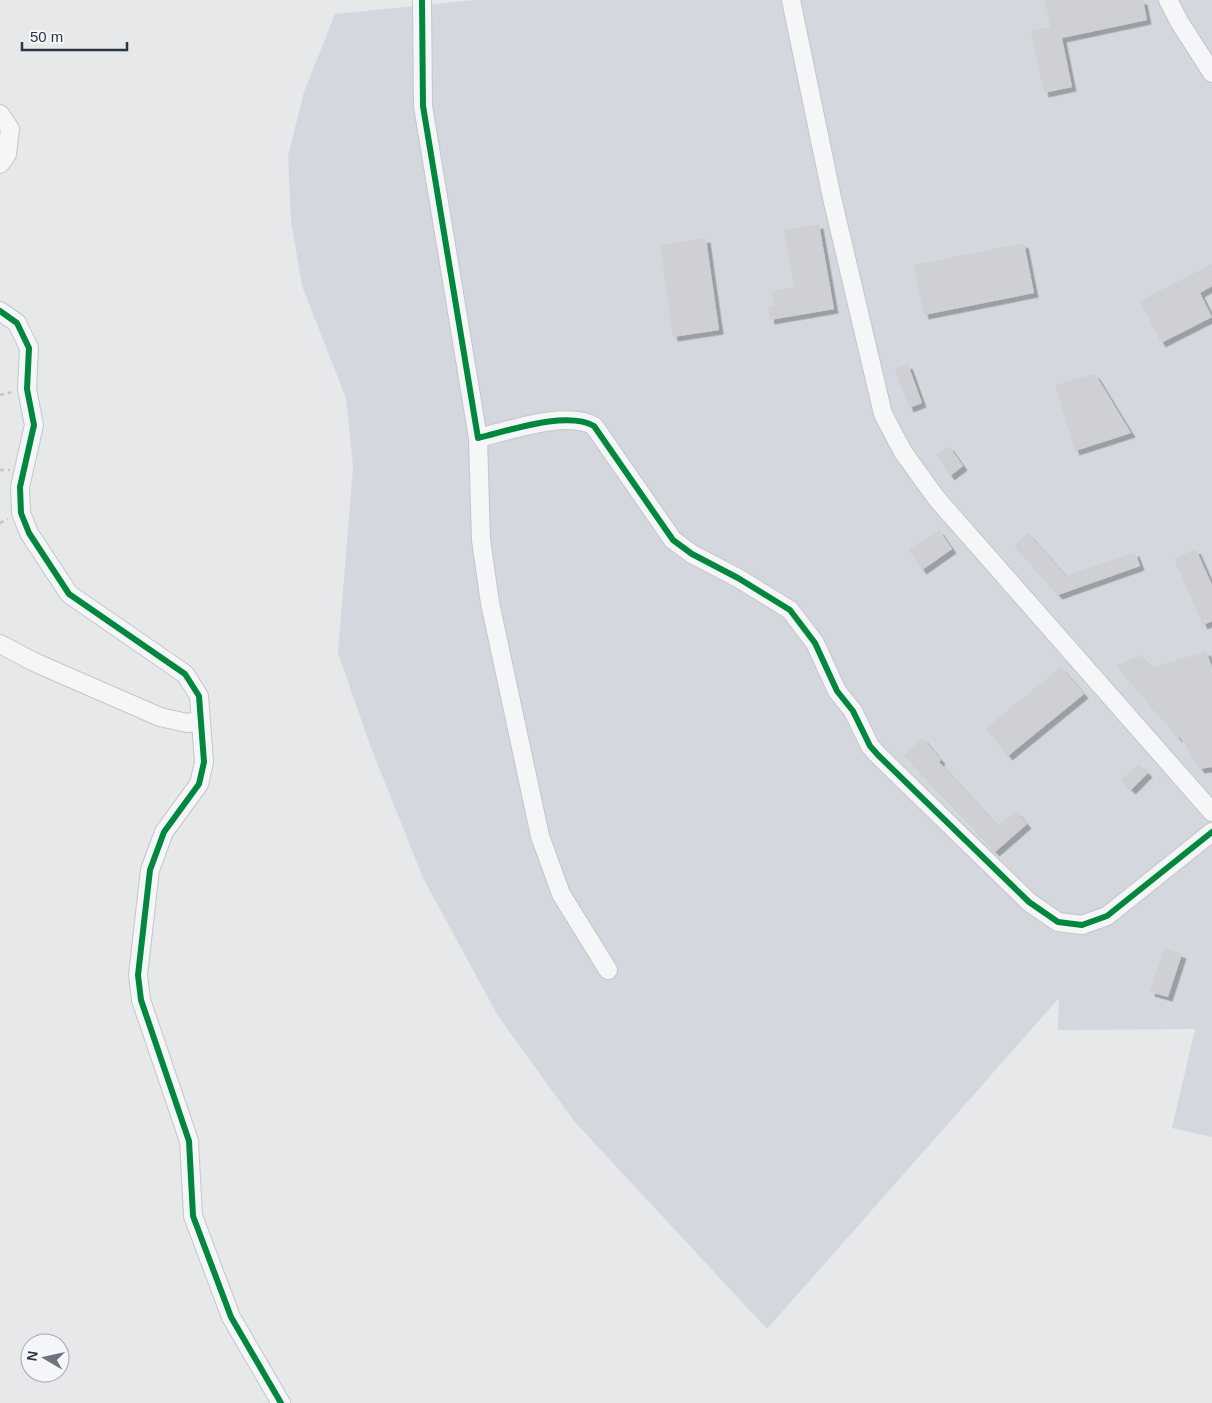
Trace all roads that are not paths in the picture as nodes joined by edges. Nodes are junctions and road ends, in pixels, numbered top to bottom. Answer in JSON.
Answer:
{"nodes":[{"id":1,"x":422,"y":0,"type":"edge"},
{"id":2,"x":791,"y":0,"type":"edge"},
{"id":3,"x":1168,"y":0,"type":"edge"},
{"id":4,"x":1212,"y":73,"type":"edge"},
{"id":5,"x":0,"y":114,"type":"edge"},
{"id":6,"x":0,"y":164,"type":"edge"},
{"id":7,"x":0,"y":311,"type":"edge"},
{"id":8,"x":478,"y":438,"type":"junction"},
{"id":9,"x":0,"y":644,"type":"edge"},
{"id":10,"x":200,"y":721,"type":"junction"},
{"id":11,"x":1212,"y":812,"type":"edge"},
{"id":12,"x":1212,"y":832,"type":"edge"},
{"id":13,"x":608,"y":970,"type":"dead end"},
{"id":14,"x":281,"y":1403,"type":"edge"}],
"edges":[{"from":1,"to":8,"type":"street"},
{"from":2,"to":11,"type":"street"},
{"from":3,"to":4,"type":"street"},
{"from":5,"to":6,"type":"street"},
{"from":7,"to":10,"type":"street"},
{"from":8,"to":12,"type":"street"},
{"from":8,"to":13,"type":"street"},
{"from":9,"to":10,"type":"street"},
{"from":10,"to":14,"type":"street"}]}
